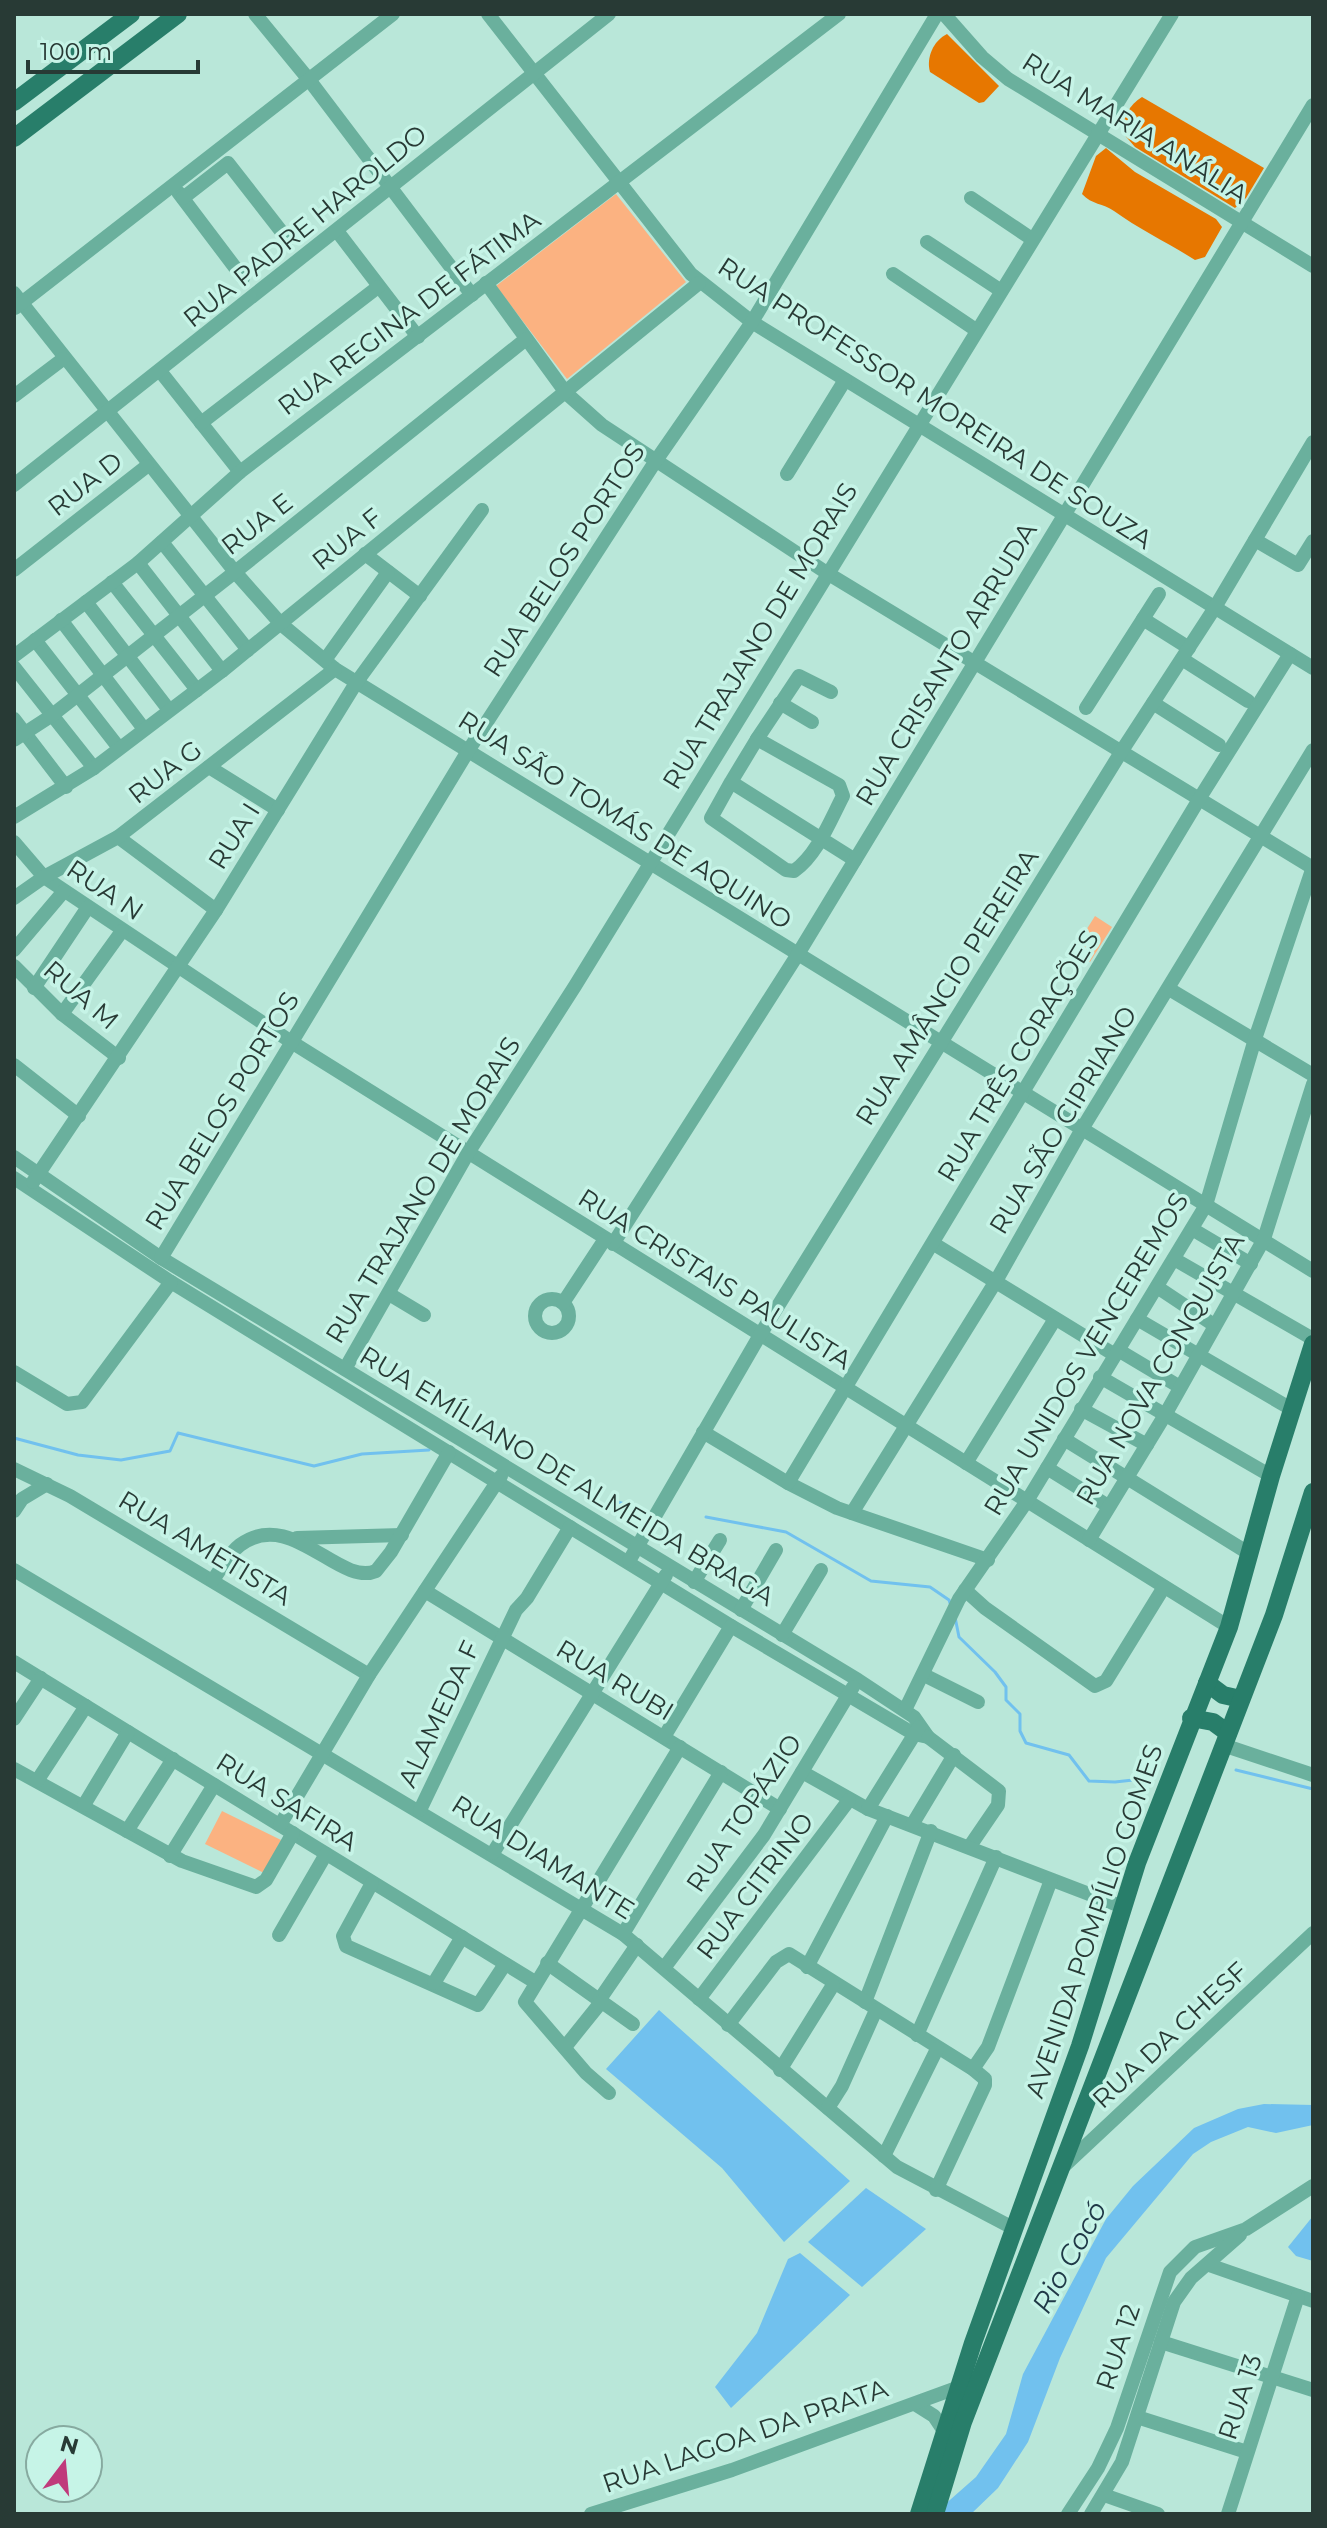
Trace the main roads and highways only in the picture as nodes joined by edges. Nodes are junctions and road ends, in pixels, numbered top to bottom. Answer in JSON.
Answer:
{"nodes":[{"id":1,"x":131,"y":14,"type":"edge"},
{"id":2,"x":178,"y":14,"type":"edge"},
{"id":3,"x":14,"y":102,"type":"edge"},
{"id":4,"x":14,"y":138,"type":"edge"},
{"id":5,"x":1313,"y":1342,"type":"edge"},
{"id":6,"x":1313,"y":1492,"type":"edge"},
{"id":7,"x":1207,"y":1683,"type":"junction"},
{"id":8,"x":1241,"y":1699,"type":"junction"},
{"id":9,"x":1191,"y":1718,"type":"junction"},
{"id":10,"x":1226,"y":1739,"type":"junction"},
{"id":11,"x":928,"y":2509,"type":"edge"}],
"edges":[{"from":1,"to":3,"type":"main road"},
{"from":2,"to":4,"type":"main road"},
{"from":5,"to":7,"type":"main road","name":"AVENIDA POMPÍLIO GOMES"},
{"from":6,"to":8,"type":"main road","name":"AVENIDA POMPÍLIO GOMES"},
{"from":7,"to":8,"type":"main road"},
{"from":7,"to":9,"type":"main road","name":"AVENIDA POMPÍLIO GOMES"},
{"from":8,"to":10,"type":"main road","name":"AVENIDA POMPÍLIO GOMES"},
{"from":9,"to":10,"type":"main road"},
{"from":9,"to":11,"type":"main road","name":"AVENIDA POMPÍLIO GOMES"},
{"from":10,"to":11,"type":"main road","name":"AVENIDA POMPÍLIO GOMES"}]}
